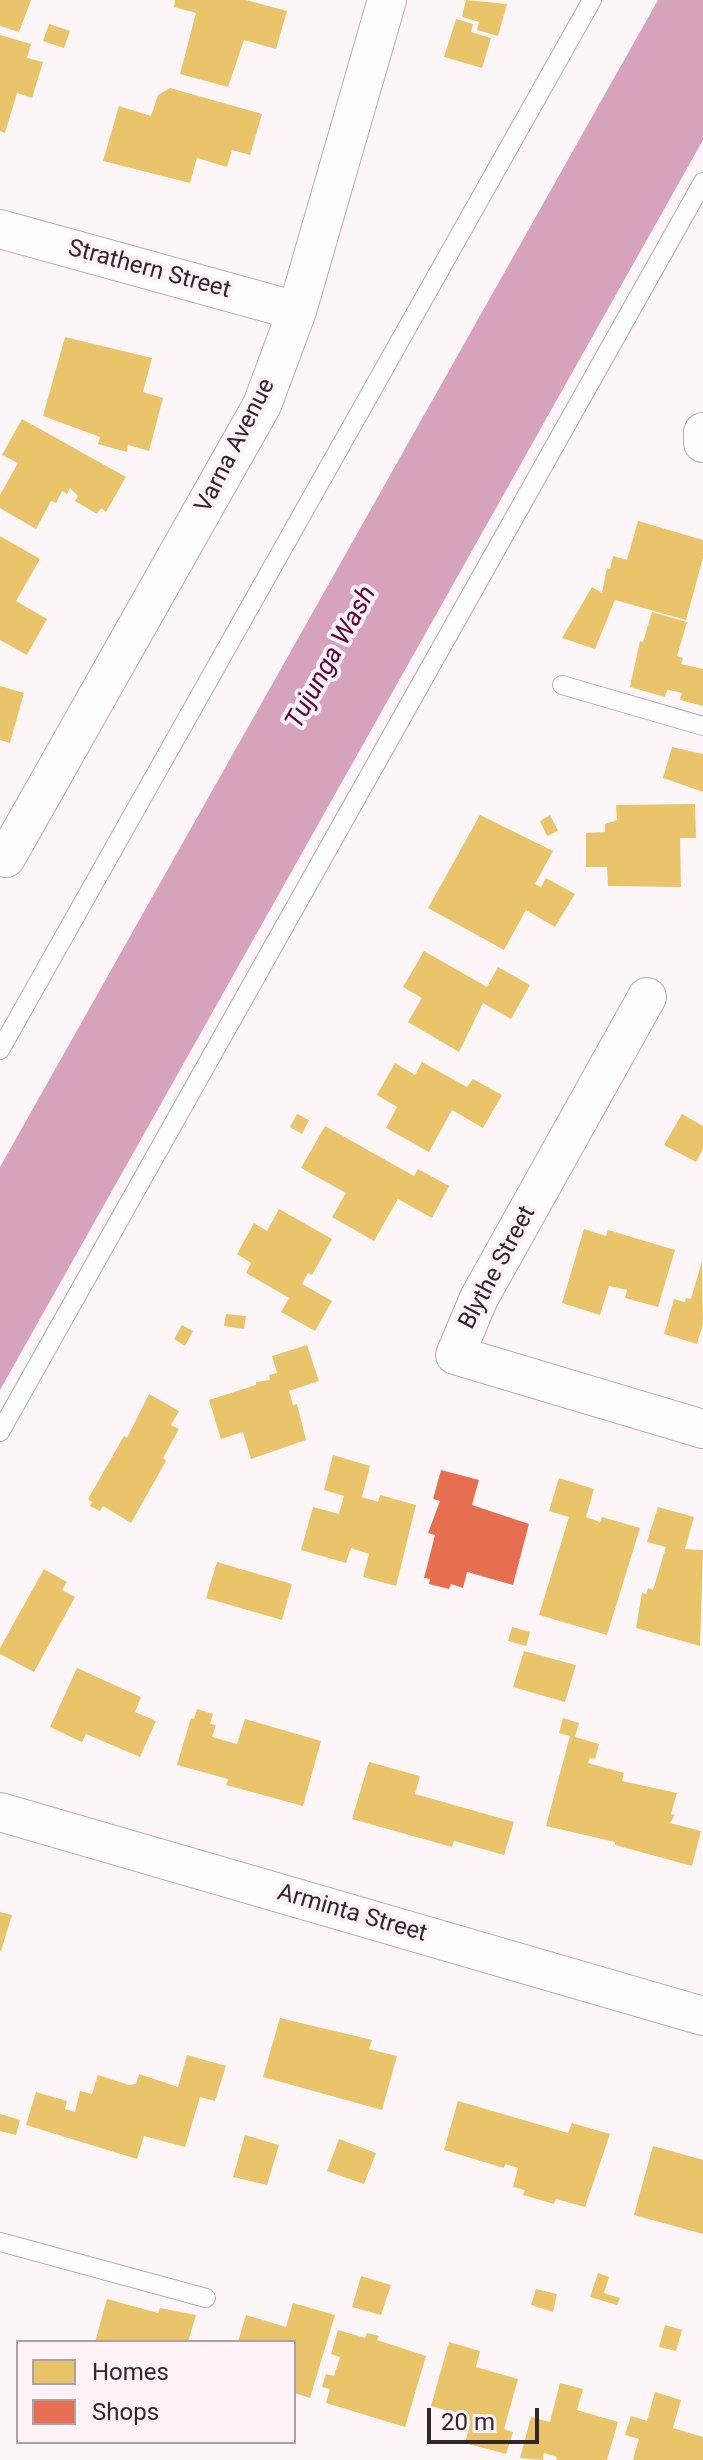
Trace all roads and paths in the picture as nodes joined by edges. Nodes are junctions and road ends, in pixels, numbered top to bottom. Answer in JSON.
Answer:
{"nodes":[{"id":1,"x":387,"y":0,"type":"edge"},
{"id":2,"x":592,"y":0,"type":"edge"},
{"id":3,"x":703,"y":182,"type":"edge"},
{"id":4,"x":0,"y":229,"type":"edge"},
{"id":5,"x":297,"y":311,"type":"junction"},
{"id":6,"x":703,"y":432,"type":"edge"},
{"id":7,"x":703,"y":443,"type":"edge"},
{"id":8,"x":562,"y":685,"type":"dead end"},
{"id":9,"x":703,"y":726,"type":"edge"},
{"id":10,"x":3,"y":857,"type":"edge"},
{"id":11,"x":647,"y":997,"type":"dead end"},
{"id":12,"x":0,"y":1050,"type":"edge"},
{"id":13,"x":703,"y":1429,"type":"edge"},
{"id":14,"x":0,"y":1432,"type":"edge"},
{"id":15,"x":0,"y":1812,"type":"edge"},
{"id":16,"x":703,"y":2016,"type":"edge"},
{"id":17,"x":0,"y":2242,"type":"edge"},
{"id":18,"x":206,"y":2298,"type":"dead end"}],
"edges":[{"from":1,"to":5,"type":"street","name":"Varna Avenue"},
{"from":2,"to":12,"type":"lane"},
{"from":3,"to":14,"type":"lane"},
{"from":4,"to":5,"type":"street","name":"Strathern Street"},
{"from":5,"to":10,"type":"street","name":"Varna Avenue"},
{"from":6,"to":7,"type":"street"},
{"from":8,"to":9,"type":"lane"},
{"from":11,"to":13,"type":"street","name":"Blythe Street"},
{"from":15,"to":16,"type":"street","name":"Arminta Street"},
{"from":17,"to":18,"type":"lane"}]}
